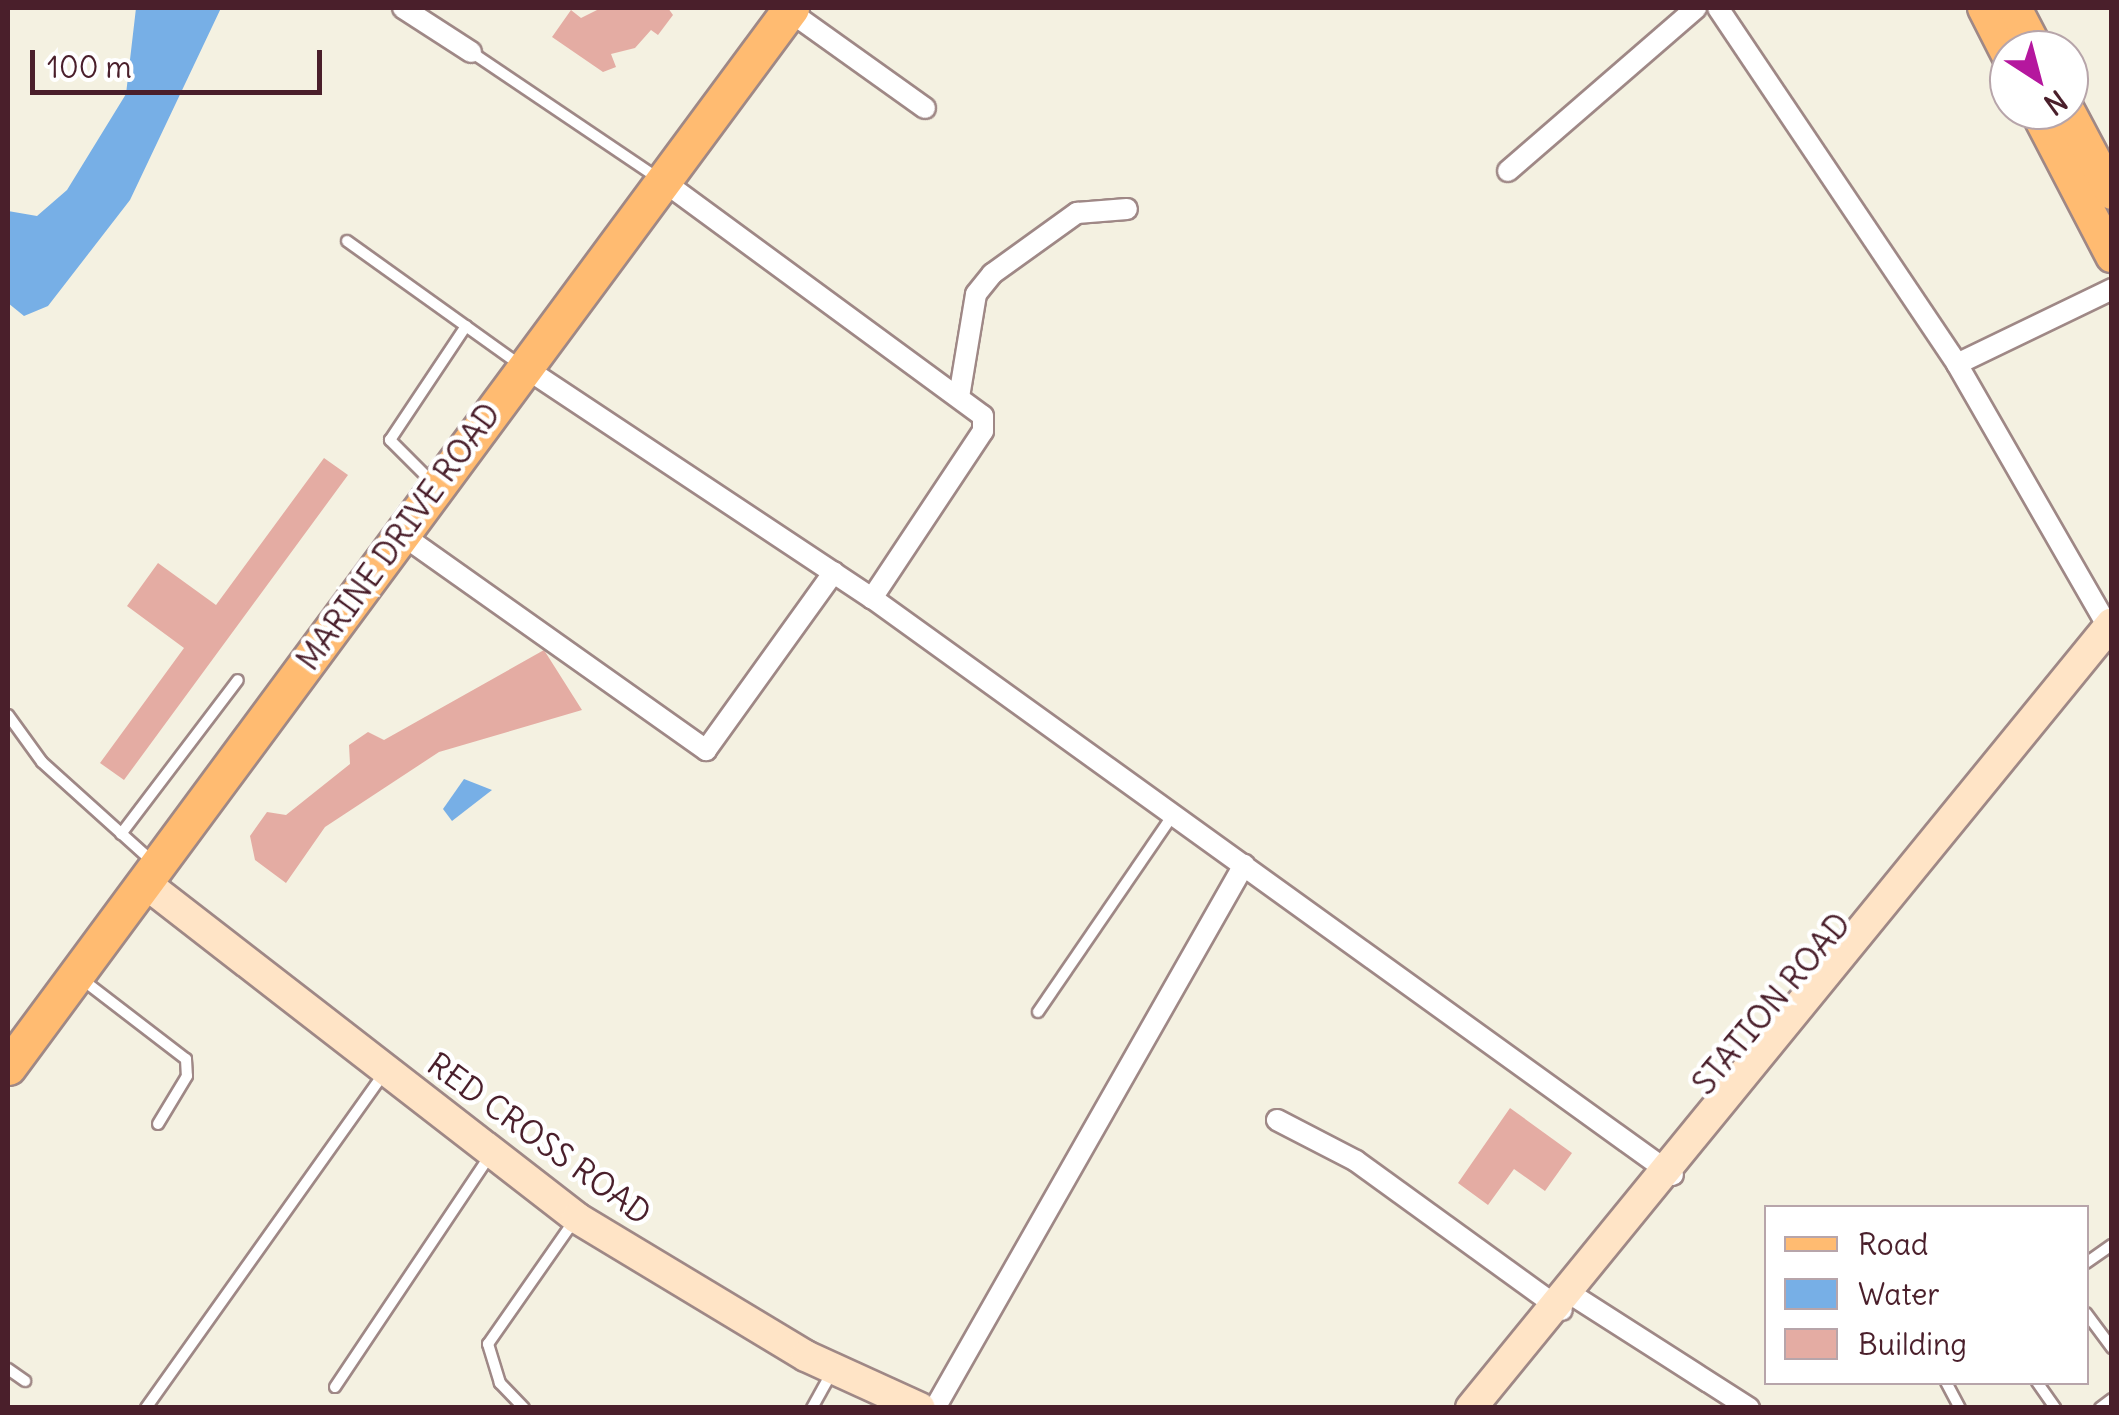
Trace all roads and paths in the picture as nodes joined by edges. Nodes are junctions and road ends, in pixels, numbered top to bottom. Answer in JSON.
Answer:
{"nodes":[{"id":1,"x":402,"y":8,"type":"edge"},
{"id":2,"x":788,"y":8,"type":"edge"},
{"id":3,"x":1696,"y":8,"type":"edge"},
{"id":4,"x":1718,"y":8,"type":"edge"},
{"id":5,"x":470,"y":52,"type":"joint"},
{"id":6,"x":926,"y":108,"type":"dead end"},
{"id":7,"x":2046,"y":130,"type":"edge"},
{"id":8,"x":2079,"y":130,"type":"edge"},
{"id":9,"x":1508,"y":171,"type":"dead end"},
{"id":10,"x":663,"y":181,"type":"junction"},
{"id":11,"x":2108,"y":181,"type":"edge"},
{"id":12,"x":1127,"y":209,"type":"dead end"},
{"id":13,"x":347,"y":241,"type":"dead end"},
{"id":14,"x":2112,"y":256,"type":"edge"},
{"id":15,"x":2112,"y":289,"type":"edge"},
{"id":16,"x":466,"y":326,"type":"junction"},
{"id":17,"x":1958,"y":364,"type":"junction"},
{"id":18,"x":524,"y":367,"type":"junction"},
{"id":19,"x":959,"y":398,"type":"junction"},
{"id":20,"x":437,"y":486,"type":"junction"},
{"id":21,"x":402,"y":534,"type":"junction"},
{"id":22,"x":834,"y":572,"type":"junction"},
{"id":23,"x":872,"y":598,"type":"junction"},
{"id":24,"x":2110,"y":633,"type":"edge"},
{"id":25,"x":238,"y":680,"type":"dead end"},
{"id":26,"x":8,"y":715,"type":"edge"},
{"id":27,"x":1173,"y":814,"type":"junction"},
{"id":28,"x":121,"y":834,"type":"junction"},
{"id":29,"x":1244,"y":865,"type":"junction"},
{"id":30,"x":151,"y":874,"type":"junction"},
{"id":31,"x":76,"y":975,"type":"junction"},
{"id":32,"x":1038,"y":1012,"type":"dead end"},
{"id":33,"x":8,"y":1067,"type":"edge"},
{"id":34,"x":386,"y":1069,"type":"junction"},
{"id":35,"x":1277,"y":1120,"type":"dead end"},
{"id":36,"x":158,"y":1124,"type":"dead end"},
{"id":37,"x":492,"y":1152,"type":"junction"},
{"id":38,"x":1667,"y":1170,"type":"junction"},
{"id":39,"x":577,"y":1218,"type":"junction"},
{"id":40,"x":2112,"y":1245,"type":"edge"},
{"id":41,"x":2089,"y":1262,"type":"edge"},
{"id":42,"x":1562,"y":1303,"type":"junction"},
{"id":43,"x":2089,"y":1317,"type":"edge"},
{"id":44,"x":2112,"y":1348,"type":"edge"},
{"id":45,"x":834,"y":1368,"type":"junction"},
{"id":46,"x":8,"y":1369,"type":"edge"},
{"id":47,"x":25,"y":1382,"type":"dead end"},
{"id":48,"x":1948,"y":1385,"type":"edge"},
{"id":49,"x":2039,"y":1385,"type":"edge"},
{"id":50,"x":335,"y":1387,"type":"dead end"},
{"id":51,"x":2112,"y":1399,"type":"edge"},
{"id":52,"x":146,"y":1408,"type":"edge"},
{"id":53,"x":524,"y":1408,"type":"edge"},
{"id":54,"x":812,"y":1408,"type":"edge"},
{"id":55,"x":920,"y":1408,"type":"edge"},
{"id":56,"x":935,"y":1408,"type":"edge"},
{"id":57,"x":1470,"y":1408,"type":"edge"},
{"id":58,"x":1490,"y":1408,"type":"edge"},
{"id":59,"x":1749,"y":1408,"type":"edge"},
{"id":60,"x":1960,"y":1408,"type":"edge"},
{"id":61,"x":2054,"y":1408,"type":"edge"},
{"id":62,"x":2100,"y":1408,"type":"edge"}],
"edges":[{"from":1,"to":5,"type":"street"},
{"from":2,"to":6,"type":"street"},
{"from":2,"to":10,"type":"highway","name":"MARINE DRIVE ROAD"},
{"from":3,"to":9,"type":"street"},
{"from":4,"to":17,"type":"street"},
{"from":5,"to":10,"type":"lane"},
{"from":7,"to":14,"type":"main road"},
{"from":8,"to":11,"type":"main road"},
{"from":10,"to":18,"type":"highway","name":"MARINE DRIVE ROAD"},
{"from":10,"to":19,"type":"street"},
{"from":12,"to":19,"type":"street"},
{"from":13,"to":16,"type":"lane"},
{"from":15,"to":17,"type":"street"},
{"from":16,"to":18,"type":"lane"},
{"from":16,"to":20,"type":"lane"},
{"from":17,"to":24,"type":"street"},
{"from":18,"to":20,"type":"highway","name":"MARINE DRIVE ROAD"},
{"from":18,"to":22,"type":"street"},
{"from":19,"to":23,"type":"street"},
{"from":20,"to":21,"type":"highway","name":"MARINE DRIVE ROAD"},
{"from":21,"to":22,"type":"street"},
{"from":21,"to":30,"type":"highway","name":"MARINE DRIVE ROAD"},
{"from":22,"to":23,"type":"street"},
{"from":23,"to":27,"type":"street"},
{"from":24,"to":38,"type":"main road","name":"STATION ROAD"},
{"from":25,"to":28,"type":"lane"},
{"from":26,"to":28,"type":"lane"},
{"from":27,"to":29,"type":"street"},
{"from":27,"to":32,"type":"lane"},
{"from":28,"to":30,"type":"lane"},
{"from":29,"to":38,"type":"street"},
{"from":29,"to":56,"type":"street"},
{"from":30,"to":31,"type":"highway","name":"MARINE DRIVE ROAD"},
{"from":30,"to":34,"type":"main road","name":"RED CROSS ROAD"},
{"from":31,"to":33,"type":"highway","name":"MARINE DRIVE ROAD"},
{"from":31,"to":36,"type":"lane"},
{"from":34,"to":37,"type":"main road","name":"RED CROSS ROAD"},
{"from":34,"to":52,"type":"lane"},
{"from":35,"to":42,"type":"street"},
{"from":37,"to":39,"type":"main road","name":"RED CROSS ROAD"},
{"from":37,"to":50,"type":"lane"},
{"from":38,"to":42,"type":"main road","name":"STATION ROAD"},
{"from":39,"to":45,"type":"main road","name":"RED CROSS ROAD"},
{"from":39,"to":53,"type":"lane"},
{"from":40,"to":41,"type":"lane"},
{"from":42,"to":57,"type":"main road"},
{"from":42,"to":58,"type":"main road","name":"STATION ROAD"},
{"from":42,"to":59,"type":"street"},
{"from":43,"to":44,"type":"lane"},
{"from":45,"to":54,"type":"lane"},
{"from":45,"to":55,"type":"main road","name":"RED CROSS ROAD"},
{"from":46,"to":47,"type":"lane"},
{"from":48,"to":60,"type":"lane"},
{"from":49,"to":61,"type":"lane"},
{"from":51,"to":62,"type":"lane"}]}
